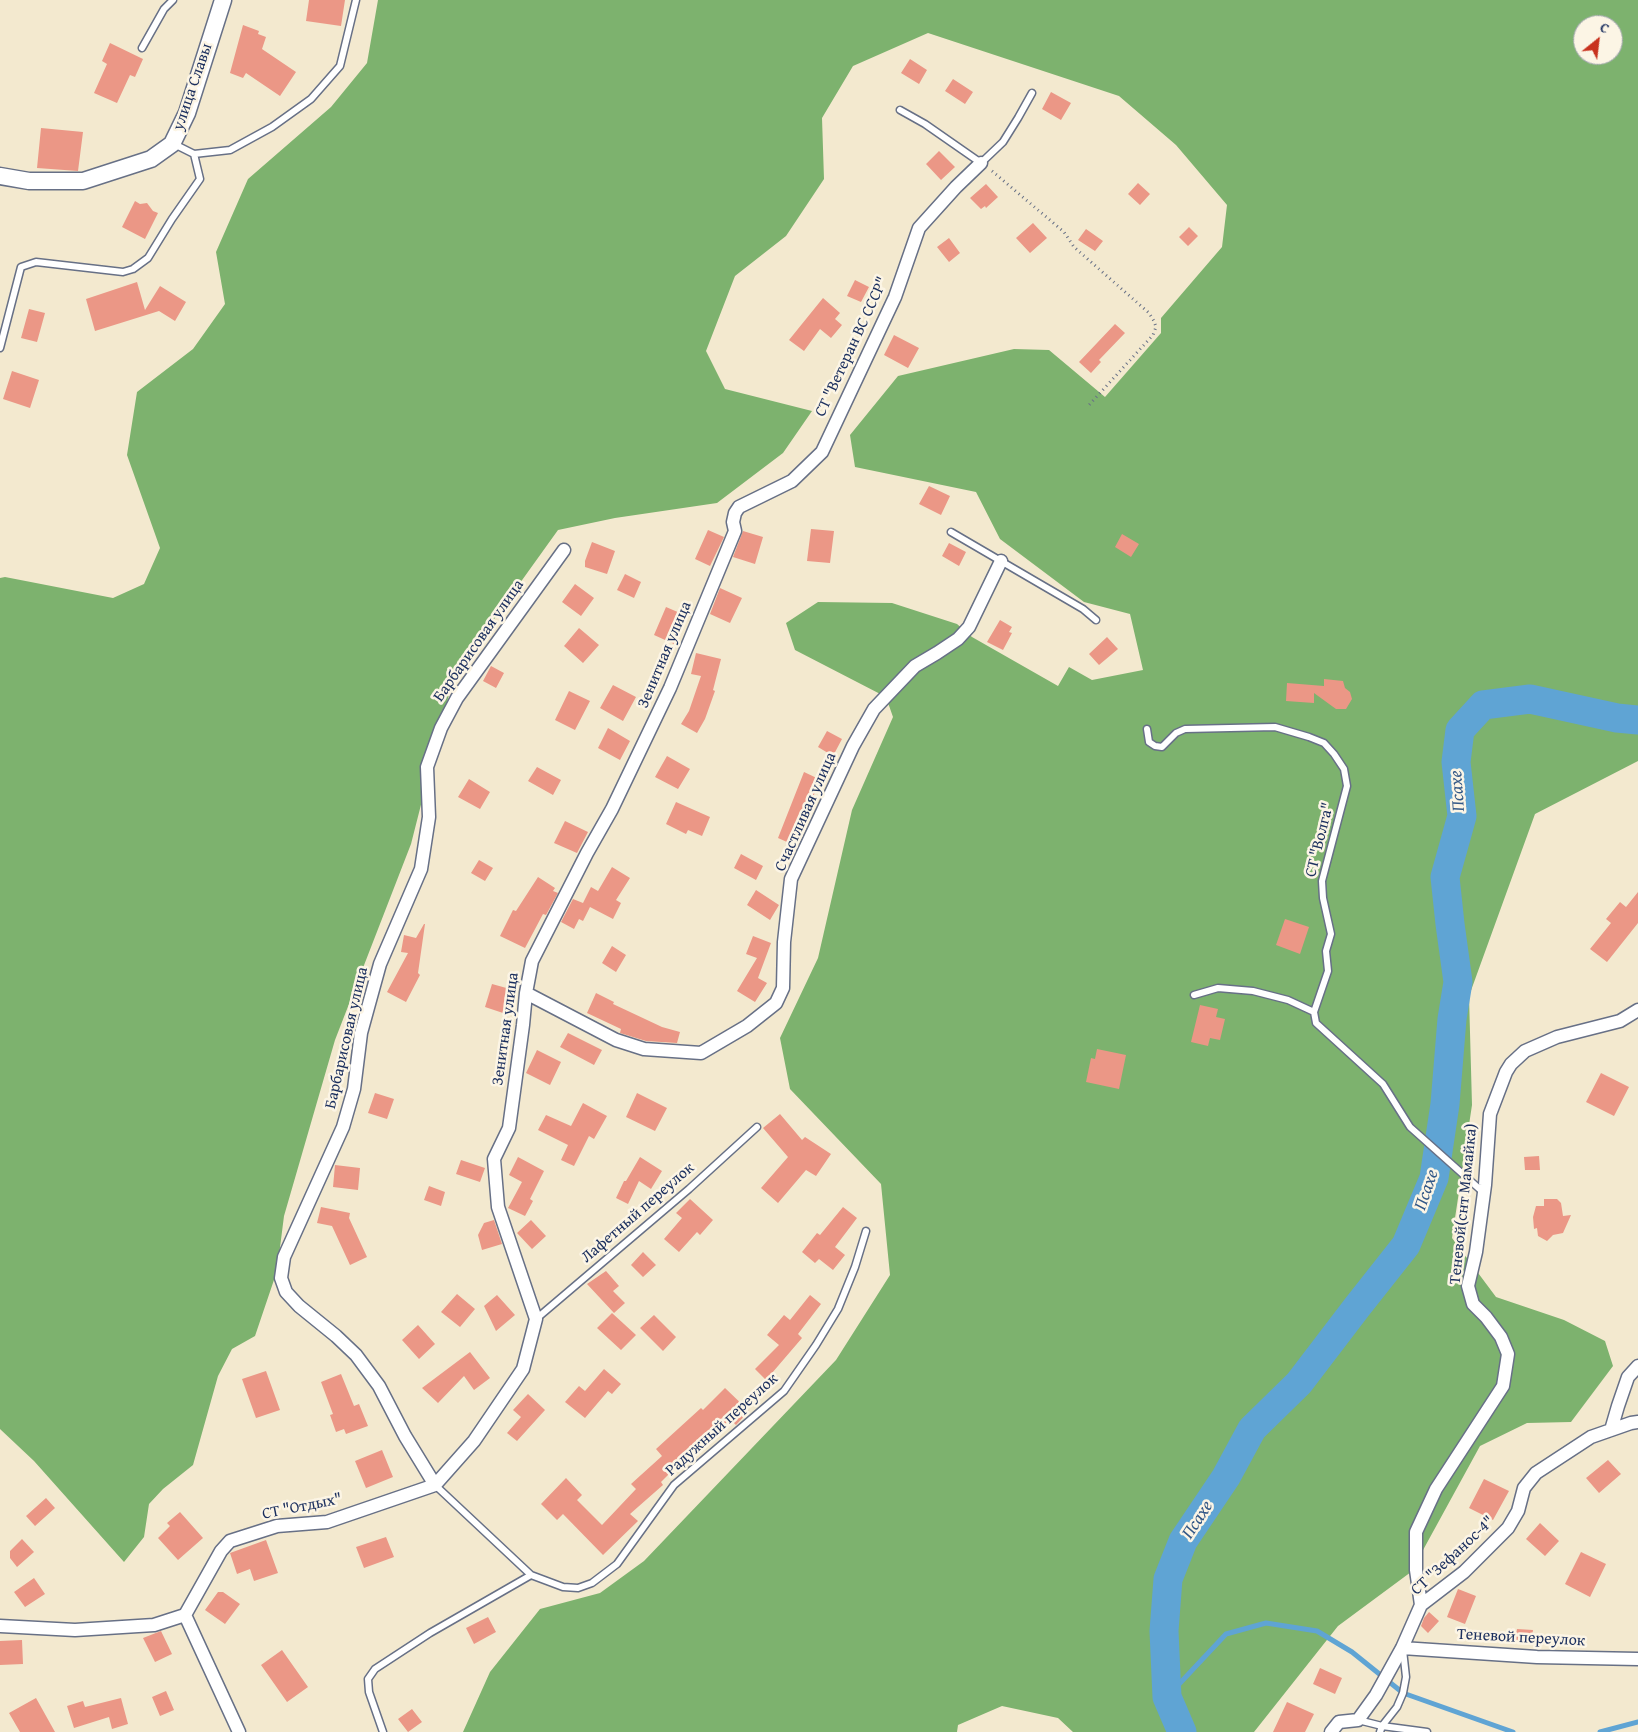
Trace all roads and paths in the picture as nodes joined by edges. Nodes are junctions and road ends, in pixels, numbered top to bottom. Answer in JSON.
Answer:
{"nodes":[{"id":1,"x":173,"y":0,"type":"edge"},
{"id":2,"x":223,"y":0,"type":"edge"},
{"id":3,"x":356,"y":0,"type":"edge"},
{"id":4,"x":142,"y":48,"type":"dead end"},
{"id":5,"x":1032,"y":93,"type":"dead end"},
{"id":6,"x":900,"y":110,"type":"dead end"},
{"id":7,"x":172,"y":144,"type":"junction"},
{"id":8,"x":194,"y":154,"type":"junction"},
{"id":9,"x":981,"y":163,"type":"junction"},
{"id":10,"x":0,"y":176,"type":"edge"},
{"id":11,"x":0,"y":348,"type":"edge"},
{"id":12,"x":1090,"y":405,"type":"dead end"},
{"id":13,"x":733,"y":522,"type":"joint"},
{"id":14,"x":951,"y":532,"type":"dead end"},
{"id":15,"x":564,"y":550,"type":"dead end"},
{"id":16,"x":1001,"y":561,"type":"junction"},
{"id":17,"x":1096,"y":620,"type":"dead end"},
{"id":18,"x":1147,"y":730,"type":"dead end"},
{"id":19,"x":526,"y":993,"type":"junction"},
{"id":20,"x":1194,"y":994,"type":"dead end"},
{"id":21,"x":1638,"y":1010,"type":"edge"},
{"id":22,"x":1314,"y":1012,"type":"junction"},
{"id":23,"x":757,"y":1127,"type":"dead end"},
{"id":24,"x":1484,"y":1193,"type":"junction"},
{"id":25,"x":866,"y":1231,"type":"dead end"},
{"id":26,"x":536,"y":1319,"type":"junction"},
{"id":27,"x":1638,"y":1366,"type":"edge"},
{"id":28,"x":1638,"y":1422,"type":"edge"},
{"id":29,"x":1611,"y":1430,"type":"junction"},
{"id":30,"x":435,"y":1485,"type":"junction"},
{"id":31,"x":531,"y":1575,"type":"junction"},
{"id":32,"x":1421,"y":1605,"type":"junction"},
{"id":33,"x":185,"y":1615,"type":"junction"},
{"id":34,"x":0,"y":1626,"type":"edge"},
{"id":35,"x":1402,"y":1648,"type":"junction"},
{"id":36,"x":1638,"y":1659,"type":"edge"},
{"id":37,"x":1358,"y":1720,"type":"junction"},
{"id":38,"x":1381,"y":1729,"type":"edge"},
{"id":39,"x":239,"y":1732,"type":"edge"},
{"id":40,"x":383,"y":1732,"type":"edge"},
{"id":41,"x":1331,"y":1732,"type":"edge"},
{"id":42,"x":1427,"y":1732,"type":"edge"}],
"edges":[{"from":1,"to":4,"type":"lane"},
{"from":2,"to":7,"type":"street","name":"улица Славы"},
{"from":3,"to":8,"type":"lane"},
{"from":5,"to":9,"type":"lane"},
{"from":6,"to":9,"type":"lane"},
{"from":7,"to":8,"type":"lane"},
{"from":7,"to":10,"type":"street","name":"улица Славы"},
{"from":8,"to":11,"type":"lane"},
{"from":9,"to":12,"type":"path"},
{"from":9,"to":13,"type":"street","name":"СТ \"Ветеран ВС СССР\""},
{"from":13,"to":19,"type":"street","name":"Зенитная улица"},
{"from":14,"to":16,"type":"lane"},
{"from":15,"to":30,"type":"street","name":"Барбарисовая улица"},
{"from":16,"to":17,"type":"lane"},
{"from":16,"to":19,"type":"street","name":"Счастливая улица"},
{"from":18,"to":22,"type":"lane","name":"СТ \"Волга\""},
{"from":19,"to":26,"type":"street","name":"Зенитная улица"},
{"from":20,"to":22,"type":"lane"},
{"from":21,"to":24,"type":"street","name":"Теневой(снт Мамайка)"},
{"from":22,"to":24,"type":"lane"},
{"from":23,"to":26,"type":"lane","name":"Лафетный переулок"},
{"from":24,"to":32,"type":"street","name":"Теневой(снт Мамайка)"},
{"from":25,"to":31,"type":"lane","name":"Радужный переулок"},
{"from":26,"to":30,"type":"street"},
{"from":27,"to":29,"type":"street"},
{"from":28,"to":29,"type":"street","name":"СТ \"Зефанос-4\""},
{"from":29,"to":32,"type":"street","name":"СТ \"Зефанос-4\""},
{"from":30,"to":31,"type":"lane","name":"Радужный переулок"},
{"from":30,"to":33,"type":"street","name":"СТ \"Отдых\""},
{"from":31,"to":40,"type":"lane"},
{"from":32,"to":35,"type":"street","name":"СТ \"Зефанос-4\""},
{"from":33,"to":34,"type":"street"},
{"from":33,"to":39,"type":"street"},
{"from":35,"to":36,"type":"street","name":"Теневой переулок"},
{"from":35,"to":37,"type":"street","name":"СТ \"Зефанос-4\""},
{"from":35,"to":38,"type":"lane"},
{"from":37,"to":38,"type":"lane"},
{"from":37,"to":41,"type":"street"},
{"from":38,"to":42,"type":"lane"}]}
